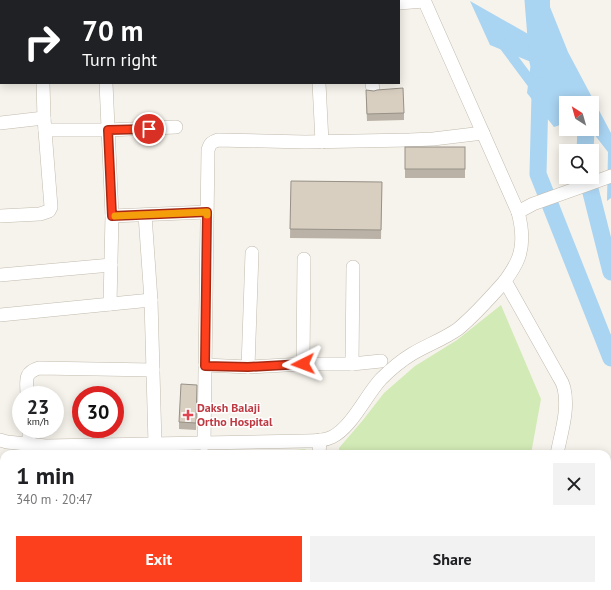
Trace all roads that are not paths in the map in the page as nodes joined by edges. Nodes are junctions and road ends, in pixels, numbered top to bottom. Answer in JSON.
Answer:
{"nodes":[{"id":1,"x":424,"y":0,"type":"edge"},
{"id":2,"x":400,"y":3,"type":"edge"},
{"id":3,"x":43,"y":84,"type":"edge"},
{"id":4,"x":106,"y":84,"type":"edge"},
{"id":5,"x":319,"y":84,"type":"edge"},
{"id":6,"x":0,"y":123,"type":"edge"},
{"id":7,"x":45,"y":124,"type":"junction"},
{"id":8,"x":176,"y":127,"type":"dead end"},
{"id":9,"x":108,"y":130,"type":"junction"},
{"id":10,"x":483,"y":133,"type":"junction"},
{"id":11,"x":322,"y":142,"type":"junction"},
{"id":12,"x":611,"y":176,"type":"edge"},
{"id":13,"x":207,"y":212,"type":"junction"},
{"id":14,"x":518,"y":212,"type":"junction"},
{"id":15,"x":145,"y":215,"type":"junction"},
{"id":16,"x":0,"y":216,"type":"edge"},
{"id":17,"x":112,"y":216,"type":"junction"},
{"id":18,"x":252,"y":253,"type":"dead end"},
{"id":19,"x":304,"y":259,"type":"dead end"},
{"id":20,"x":111,"y":264,"type":"junction"},
{"id":21,"x":353,"y":267,"type":"dead end"},
{"id":22,"x":0,"y":275,"type":"edge"},
{"id":23,"x":505,"y":281,"type":"junction"},
{"id":24,"x":151,"y":300,"type":"junction"},
{"id":25,"x":110,"y":304,"type":"junction"},
{"id":26,"x":0,"y":315,"type":"edge"},
{"id":27,"x":381,"y":361,"type":"dead end"},
{"id":28,"x":303,"y":364,"type":"junction"},
{"id":29,"x":352,"y":364,"type":"junction"},
{"id":30,"x":205,"y":366,"type":"junction"},
{"id":31,"x":248,"y":367,"type":"junction"},
{"id":32,"x":153,"y":370,"type":"junction"},
{"id":33,"x":27,"y":386,"type":"edge"},
{"id":34,"x":29,"y":438,"type":"edge"},
{"id":35,"x":0,"y":440,"type":"edge"},
{"id":36,"x":320,"y":440,"type":"junction"},
{"id":37,"x":29,"y":444,"type":"junction"},
{"id":38,"x":155,"y":444,"type":"junction"},
{"id":39,"x":204,"y":444,"type":"junction"},
{"id":40,"x":85,"y":449,"type":"edge"},
{"id":41,"x":118,"y":449,"type":"edge"},
{"id":42,"x":176,"y":449,"type":"edge"},
{"id":43,"x":46,"y":450,"type":"edge"},
{"id":44,"x":319,"y":450,"type":"edge"},
{"id":45,"x":558,"y":450,"type":"edge"}],
"edges":[{"from":1,"to":2,"type":"street"},
{"from":1,"to":10,"type":"street"},
{"from":3,"to":7,"type":"street"},
{"from":4,"to":9,"type":"street"},
{"from":5,"to":11,"type":"street"},
{"from":6,"to":7,"type":"street"},
{"from":7,"to":9,"type":"street"},
{"from":7,"to":16,"type":"street"},
{"from":8,"to":9,"type":"street"},
{"from":9,"to":17,"type":"street"},
{"from":10,"to":11,"type":"street"},
{"from":10,"to":14,"type":"street"},
{"from":11,"to":13,"type":"street"},
{"from":12,"to":14,"type":"street"},
{"from":13,"to":15,"type":"street"},
{"from":13,"to":30,"type":"street"},
{"from":14,"to":23,"type":"street"},
{"from":15,"to":17,"type":"street"},
{"from":15,"to":24,"type":"street"},
{"from":17,"to":20,"type":"street"},
{"from":18,"to":31,"type":"street"},
{"from":19,"to":28,"type":"street"},
{"from":20,"to":22,"type":"street"},
{"from":20,"to":25,"type":"street"},
{"from":21,"to":29,"type":"street"},
{"from":23,"to":36,"type":"street"},
{"from":23,"to":45,"type":"street"},
{"from":24,"to":25,"type":"street"},
{"from":24,"to":32,"type":"street"},
{"from":25,"to":26,"type":"street"},
{"from":27,"to":29,"type":"street"},
{"from":28,"to":29,"type":"street"},
{"from":28,"to":31,"type":"street"},
{"from":30,"to":31,"type":"street"},
{"from":30,"to":39,"type":"street"},
{"from":32,"to":33,"type":"street"},
{"from":32,"to":38,"type":"street"},
{"from":34,"to":37,"type":"street"},
{"from":35,"to":37,"type":"street"},
{"from":36,"to":39,"type":"street"},
{"from":36,"to":44,"type":"street"},
{"from":37,"to":43,"type":"street"},
{"from":38,"to":41,"type":"street"},
{"from":38,"to":42,"type":"street"},
{"from":39,"to":42,"type":"street"},
{"from":40,"to":41,"type":"street"},
{"from":40,"to":43,"type":"street"}]}
